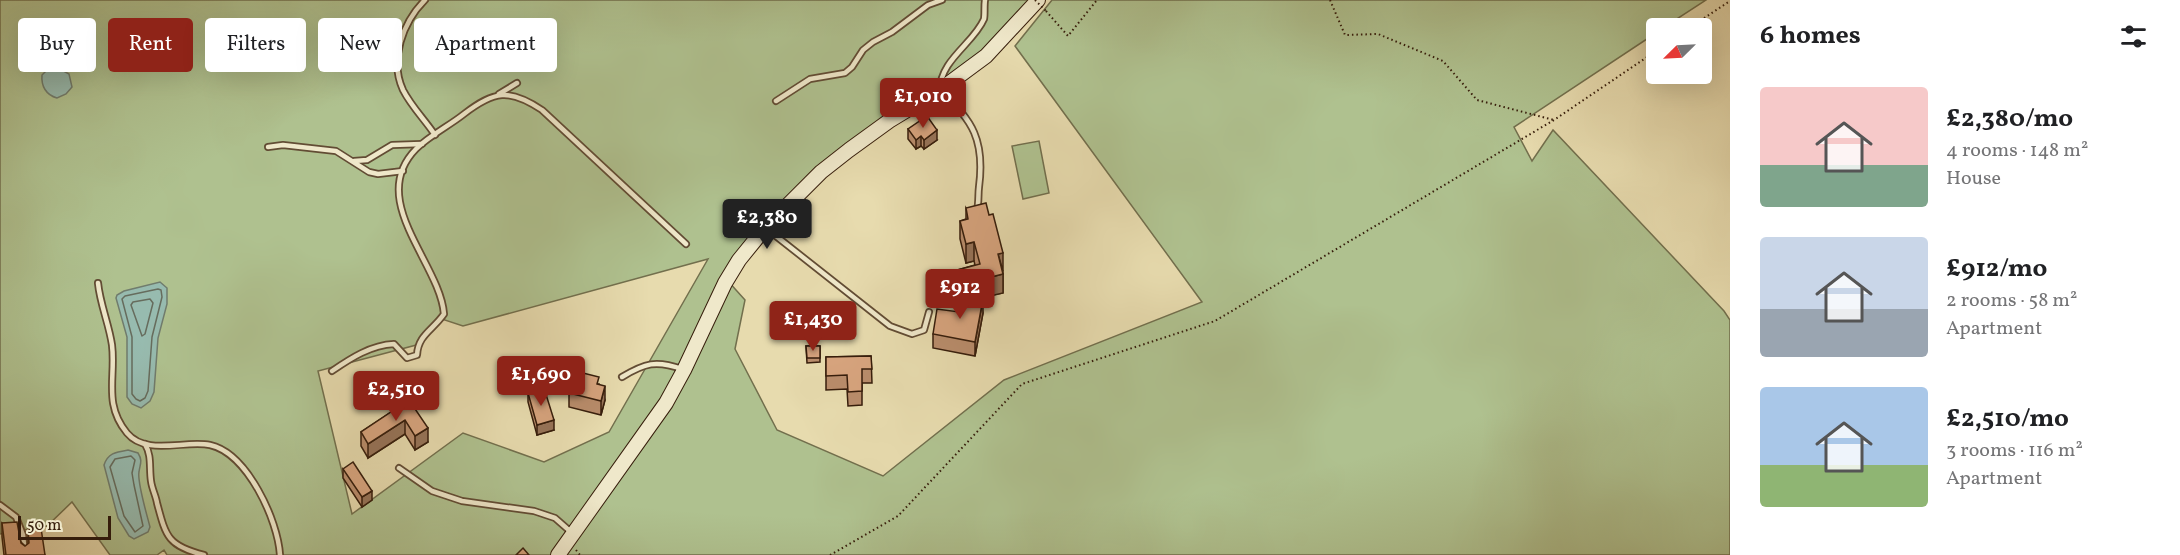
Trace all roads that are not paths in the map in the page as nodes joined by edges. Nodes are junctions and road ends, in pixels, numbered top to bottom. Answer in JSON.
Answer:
{"nodes":[{"id":1,"x":425,"y":0,"type":"edge"},
{"id":2,"x":942,"y":0,"type":"edge"},
{"id":3,"x":985,"y":0,"type":"edge"},
{"id":4,"x":1040,"y":4,"type":"edge"},
{"id":5,"x":517,"y":83,"type":"dead end"},
{"id":6,"x":940,"y":90,"type":"junction"},
{"id":7,"x":499,"y":94,"type":"junction"},
{"id":8,"x":776,"y":101,"type":"dead end"},
{"id":9,"x":435,"y":135,"type":"junction"},
{"id":10,"x":422,"y":144,"type":"junction"},
{"id":11,"x":268,"y":147,"type":"dead end"},
{"id":12,"x":354,"y":162,"type":"junction"},
{"id":13,"x":404,"y":171,"type":"junction"},
{"id":14,"x":972,"y":216,"type":"edge"},
{"id":15,"x":765,"y":228,"type":"junction"},
{"id":16,"x":686,"y":244,"type":"dead end"},
{"id":17,"x":98,"y":283,"type":"dead end"},
{"id":18,"x":928,"y":312,"type":"dead end"},
{"id":19,"x":332,"y":370,"type":"dead end"},
{"id":20,"x":684,"y":370,"type":"junction"},
{"id":21,"x":622,"y":377,"type":"dead end"},
{"id":22,"x":145,"y":444,"type":"junction"},
{"id":23,"x":399,"y":468,"type":"dead end"},
{"id":24,"x":0,"y":506,"type":"edge"},
{"id":25,"x":573,"y":533,"type":"junction"},
{"id":26,"x":25,"y":555,"type":"edge"},
{"id":27,"x":204,"y":555,"type":"edge"},
{"id":28,"x":280,"y":555,"type":"edge"},
{"id":29,"x":558,"y":555,"type":"edge"}],
"edges":[{"from":1,"to":9,"type":"lane"},
{"from":2,"to":8,"type":"lane"},
{"from":3,"to":6,"type":"lane"},
{"from":4,"to":6,"type":"main road"},
{"from":5,"to":7,"type":"lane"},
{"from":6,"to":14,"type":"lane"},
{"from":6,"to":15,"type":"main road"},
{"from":7,"to":9,"type":"lane"},
{"from":7,"to":16,"type":"lane"},
{"from":9,"to":10,"type":"lane"},
{"from":10,"to":12,"type":"lane"},
{"from":10,"to":13,"type":"lane"},
{"from":11,"to":12,"type":"lane"},
{"from":12,"to":13,"type":"lane"},
{"from":13,"to":19,"type":"lane"},
{"from":15,"to":18,"type":"lane"},
{"from":15,"to":20,"type":"main road"},
{"from":17,"to":22,"type":"lane"},
{"from":20,"to":21,"type":"lane"},
{"from":20,"to":25,"type":"main road"},
{"from":22,"to":27,"type":"lane"},
{"from":22,"to":28,"type":"lane"},
{"from":23,"to":25,"type":"lane"},
{"from":24,"to":26,"type":"lane"},
{"from":25,"to":29,"type":"main road"}]}
